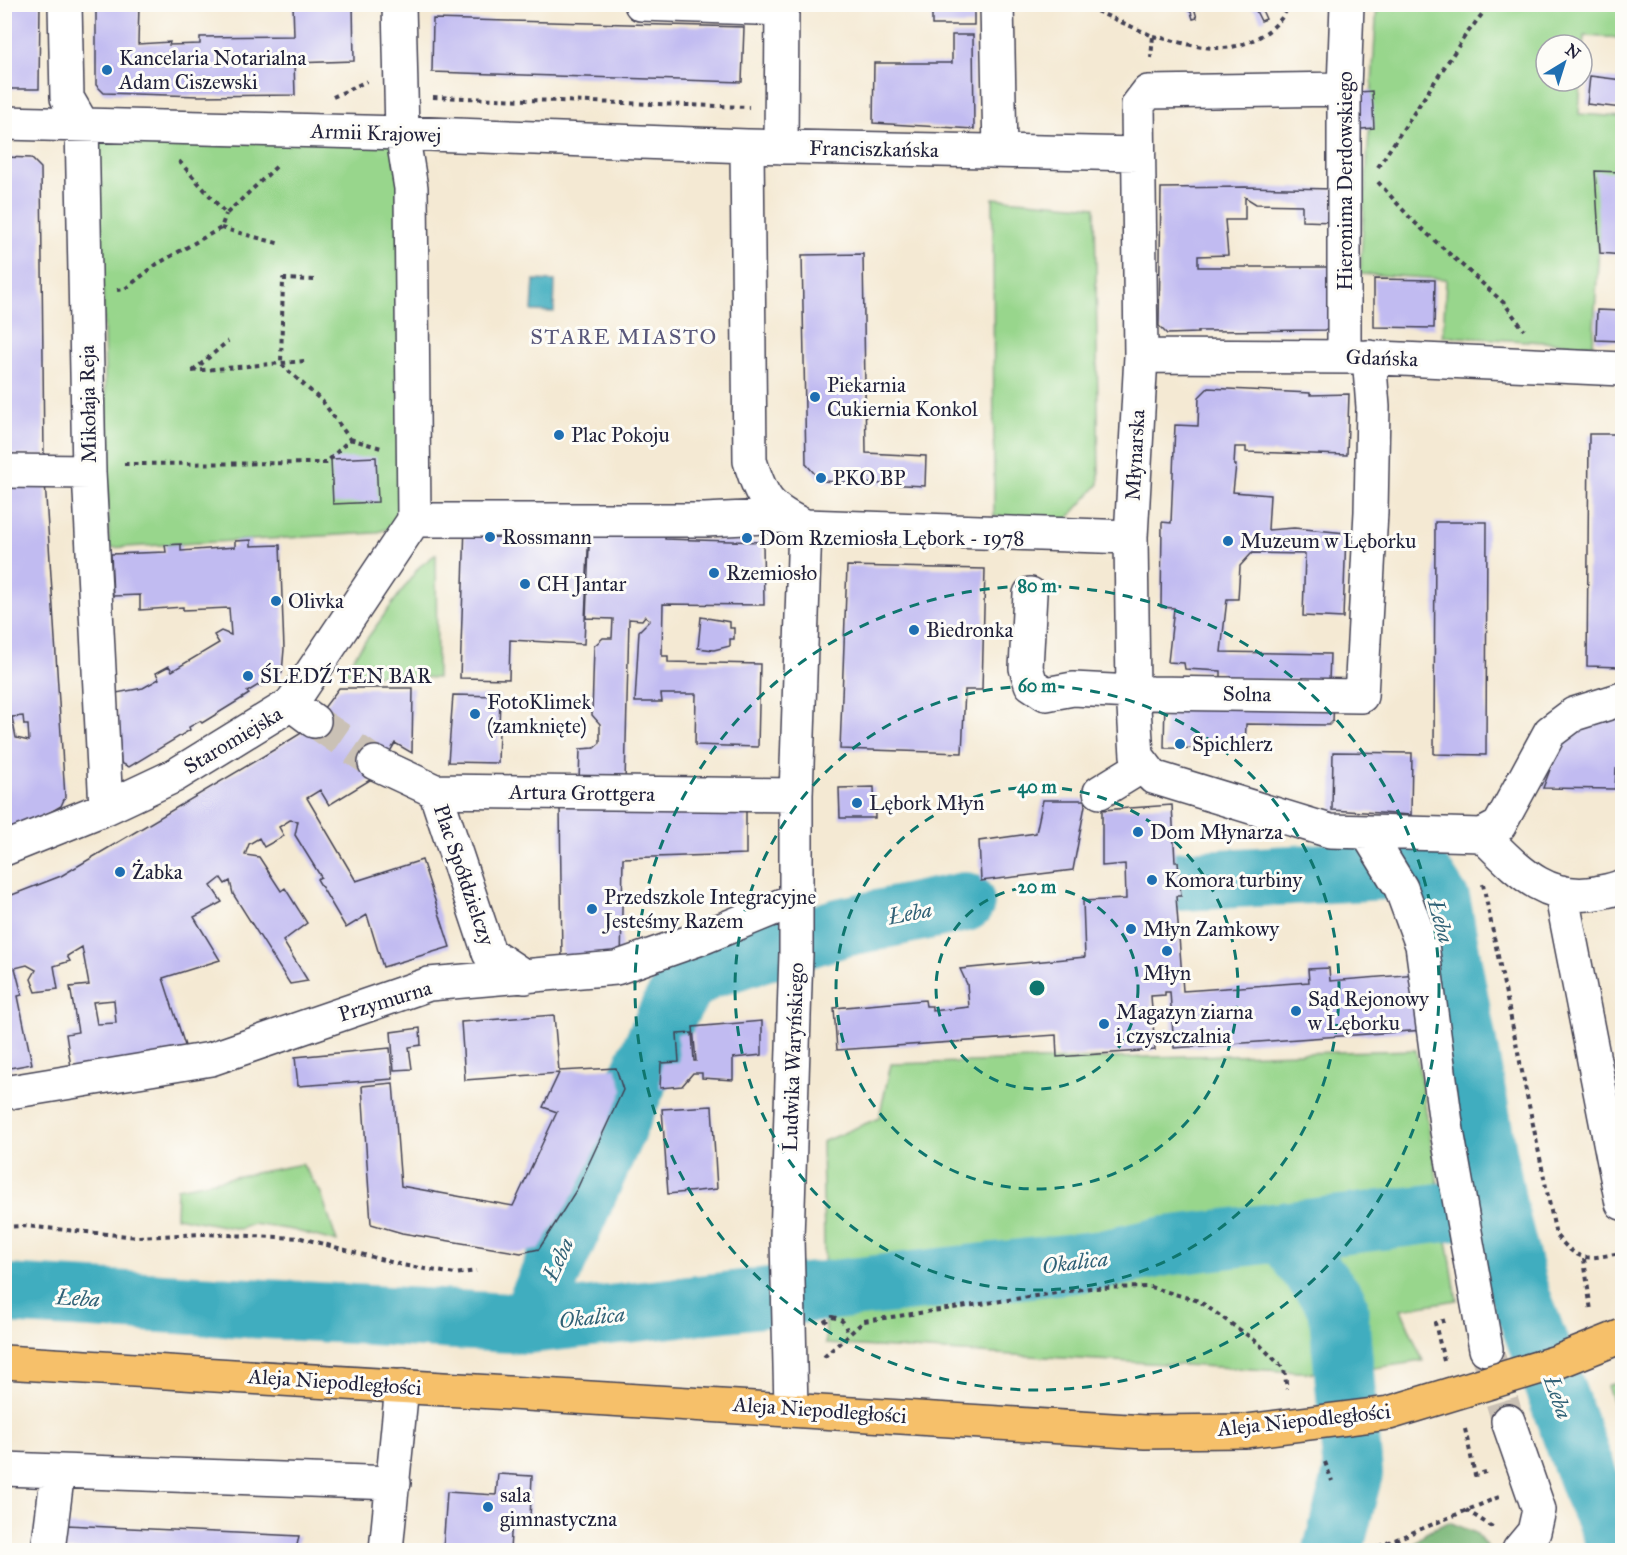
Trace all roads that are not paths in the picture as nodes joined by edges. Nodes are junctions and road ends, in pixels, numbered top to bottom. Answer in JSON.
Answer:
{"nodes":[{"id":1,"x":65,"y":4,"type":"edge"},
{"id":2,"x":399,"y":4,"type":"edge"},
{"id":3,"x":641,"y":4,"type":"edge"},
{"id":4,"x":997,"y":4,"type":"edge"},
{"id":5,"x":1347,"y":4,"type":"edge"},
{"id":6,"x":782,"y":7,"type":"edge"},
{"id":7,"x":1344,"y":89,"type":"junction"},
{"id":8,"x":4,"y":123,"type":"edge"},
{"id":9,"x":82,"y":124,"type":"junction"},
{"id":10,"x":402,"y":133,"type":"junction"},
{"id":11,"x":747,"y":146,"type":"junction"},
{"id":12,"x":781,"y":147,"type":"junction"},
{"id":13,"x":1000,"y":151,"type":"junction"},
{"id":14,"x":1138,"y":154,"type":"junction"},
{"id":15,"x":1141,"y":356,"type":"junction"},
{"id":16,"x":1357,"y":357,"type":"junction"},
{"id":17,"x":1623,"y":369,"type":"edge"},
{"id":18,"x":4,"y":471,"type":"edge"},
{"id":19,"x":89,"y":472,"type":"junction"},
{"id":20,"x":414,"y":520,"type":"junction"},
{"id":21,"x":794,"y":521,"type":"junction"},
{"id":22,"x":1131,"y":537,"type":"junction"},
{"id":23,"x":1030,"y":594,"type":"dead end"},
{"id":24,"x":1133,"y":692,"type":"junction"},
{"id":25,"x":1361,"y":696,"type":"joint"},
{"id":26,"x":1623,"y":699,"type":"edge"},
{"id":27,"x":1140,"y":761,"type":"junction"},
{"id":28,"x":375,"y":763,"type":"tunnel mouth"},
{"id":29,"x":435,"y":791,"type":"junction"},
{"id":30,"x":1100,"y":792,"type":"dead end"},
{"id":31,"x":796,"y":795,"type":"junction"},
{"id":32,"x":106,"y":808,"type":"junction"},
{"id":33,"x":1368,"y":834,"type":"junction"},
{"id":34,"x":1482,"y":835,"type":"junction"},
{"id":35,"x":4,"y":849,"type":"edge"},
{"id":36,"x":1623,"y":886,"type":"edge"},
{"id":37,"x":1561,"y":892,"type":"junction"},
{"id":38,"x":797,"y":909,"type":"junction"},
{"id":39,"x":525,"y":977,"type":"junction"},
{"id":40,"x":4,"y":1093,"type":"edge"},
{"id":41,"x":1623,"y":1203,"type":"edge"},
{"id":42,"x":1623,"y":1336,"type":"edge"},
{"id":43,"x":1486,"y":1349,"type":"tunnel mouth"},
{"id":44,"x":4,"y":1362,"type":"edge"},
{"id":45,"x":402,"y":1386,"type":"junction"},
{"id":46,"x":791,"y":1408,"type":"junction"},
{"id":47,"x":1508,"y":1421,"type":"tunnel mouth"},
{"id":48,"x":4,"y":1469,"type":"edge"},
{"id":49,"x":58,"y":1471,"type":"junction"},
{"id":50,"x":394,"y":1483,"type":"junction"},
{"id":51,"x":48,"y":1551,"type":"edge"},
{"id":52,"x":386,"y":1551,"type":"edge"},
{"id":53,"x":1519,"y":1551,"type":"edge"}],
"edges":[{"from":1,"to":9,"type":"street","name":"Mikołaja Reja"},
{"from":2,"to":10,"type":"street"},
{"from":3,"to":6,"type":"street"},
{"from":4,"to":13,"type":"street"},
{"from":5,"to":7,"type":"street","name":"Hieronima Derdowskiego"},
{"from":6,"to":12,"type":"street"},
{"from":7,"to":14,"type":"street","name":"Młynarska"},
{"from":7,"to":16,"type":"street","name":"Hieronima Derdowskiego"},
{"from":8,"to":9,"type":"street","name":"Armii Krajowej"},
{"from":9,"to":10,"type":"street","name":"Armii Krajowej"},
{"from":9,"to":19,"type":"street","name":"Mikołaja Reja"},
{"from":10,"to":11,"type":"street","name":"Armii Krajowej"},
{"from":10,"to":20,"type":"street"},
{"from":11,"to":12,"type":"street","name":"Franciszkańska"},
{"from":11,"to":21,"type":"street"},
{"from":12,"to":13,"type":"street","name":"Franciszkańska"},
{"from":13,"to":14,"type":"street","name":"Franciszkańska"},
{"from":14,"to":15,"type":"street","name":"Młynarska"},
{"from":15,"to":16,"type":"street","name":"Gdańska"},
{"from":15,"to":22,"type":"street","name":"Młynarska"},
{"from":16,"to":17,"type":"street","name":"Gdańska"},
{"from":16,"to":25,"type":"street","name":"Hieronima Derdowskiego"},
{"from":18,"to":19,"type":"street"},
{"from":19,"to":32,"type":"street","name":"Mikołaja Reja"},
{"from":20,"to":21,"type":"street"},
{"from":20,"to":32,"type":"street","name":"Staromiejska"},
{"from":21,"to":22,"type":"street"},
{"from":21,"to":31,"type":"street","name":"Ludwika Waryńskiego"},
{"from":22,"to":24,"type":"street","name":"Młynarska"},
{"from":23,"to":24,"type":"street","name":"Solna"},
{"from":24,"to":25,"type":"street","name":"Solna"},
{"from":24,"to":27,"type":"street","name":"Młynarska"},
{"from":26,"to":34,"type":"street"},
{"from":27,"to":30,"type":"street"},
{"from":27,"to":33,"type":"street"},
{"from":28,"to":29,"type":"street","name":"Artura Grottgera"},
{"from":29,"to":31,"type":"street","name":"Artura Grottgera"},
{"from":29,"to":39,"type":"street","name":"Plac Spółdzielczy"},
{"from":31,"to":38,"type":"street","name":"Ludwika Waryńskiego"},
{"from":32,"to":35,"type":"street","name":"Staromiejska"},
{"from":33,"to":34,"type":"street"},
{"from":33,"to":43,"type":"street"},
{"from":34,"to":37,"type":"street"},
{"from":36,"to":37,"type":"street"},
{"from":37,"to":41,"type":"street"},
{"from":38,"to":39,"type":"street","name":"Przymurna"},
{"from":38,"to":46,"type":"street","name":"Ludwika Waryńskiego"},
{"from":39,"to":40,"type":"street","name":"Przymurna"},
{"from":42,"to":46,"type":"main road","name":"Aleja Niepodległości","bridge":true},
{"from":44,"to":45,"type":"main road","name":"Aleja Niepodległości"},
{"from":45,"to":46,"type":"main road","name":"Aleja Niepodległości"},
{"from":45,"to":50,"type":"street"},
{"from":47,"to":53,"type":"street"},
{"from":48,"to":49,"type":"street"},
{"from":49,"to":50,"type":"street"},
{"from":49,"to":51,"type":"street"},
{"from":50,"to":52,"type":"street"}]}
